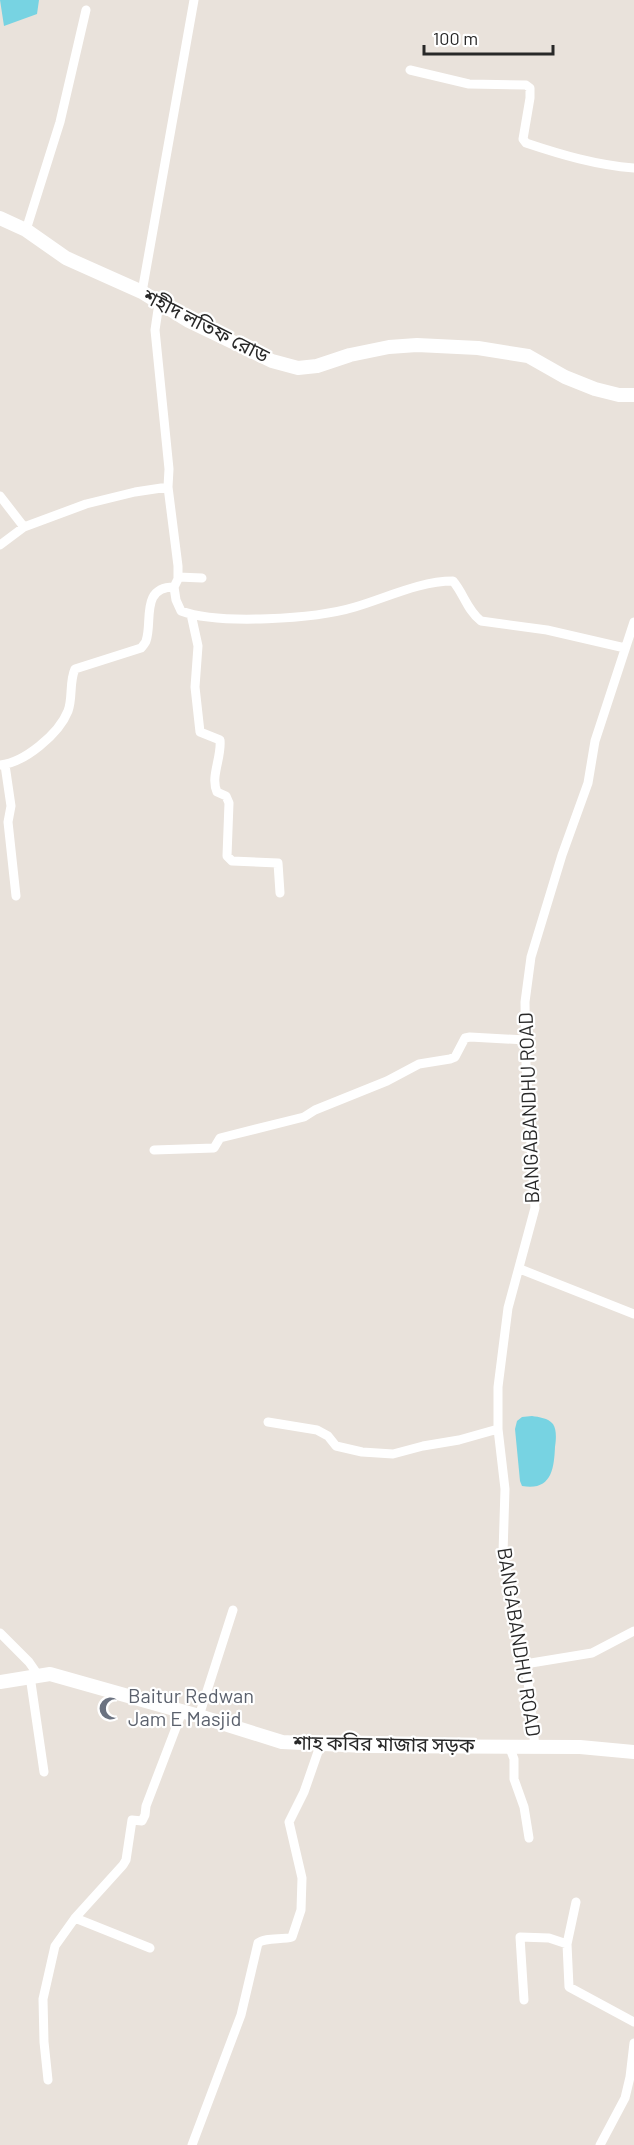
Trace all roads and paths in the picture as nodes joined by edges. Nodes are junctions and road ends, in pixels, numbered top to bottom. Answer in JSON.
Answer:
{"nodes":[{"id":1,"x":194,"y":0,"type":"edge"},
{"id":2,"x":86,"y":10,"type":"dead end"},
{"id":3,"x":410,"y":70,"type":"dead end"},
{"id":4,"x":634,"y":168,"type":"edge"},
{"id":5,"x":0,"y":218,"type":"edge"},
{"id":6,"x":26,"y":230,"type":"junction"},
{"id":7,"x":142,"y":292,"type":"junction"},
{"id":8,"x":159,"y":303,"type":"junction"},
{"id":9,"x":634,"y":395,"type":"edge"},
{"id":10,"x":168,"y":487,"type":"junction"},
{"id":11,"x":0,"y":496,"type":"edge"},
{"id":12,"x":24,"y":528,"type":"junction"},
{"id":13,"x":0,"y":545,"type":"edge"},
{"id":14,"x":178,"y":577,"type":"junction"},
{"id":15,"x":201,"y":578,"type":"dead end"},
{"id":16,"x":174,"y":587,"type":"junction"},
{"id":17,"x":191,"y":614,"type":"junction"},
{"id":18,"x":634,"y":622,"type":"edge"},
{"id":19,"x":625,"y":648,"type":"junction"},
{"id":20,"x":2,"y":765,"type":"edge"},
{"id":21,"x":280,"y":893,"type":"dead end"},
{"id":22,"x":16,"y":896,"type":"dead end"},
{"id":23,"x":525,"y":1040,"type":"junction"},
{"id":24,"x":154,"y":1150,"type":"dead end"},
{"id":25,"x":520,"y":1269,"type":"junction"},
{"id":26,"x":634,"y":1314,"type":"edge"},
{"id":27,"x":268,"y":1422,"type":"dead end"},
{"id":28,"x":498,"y":1429,"type":"junction"},
{"id":29,"x":233,"y":1611,"type":"dead end"},
{"id":30,"x":634,"y":1631,"type":"edge"},
{"id":31,"x":0,"y":1633,"type":"edge"},
{"id":32,"x":525,"y":1664,"type":"junction"},
{"id":33,"x":34,"y":1676,"type":"junction"},
{"id":34,"x":0,"y":1682,"type":"edge"},
{"id":35,"x":182,"y":1712,"type":"junction"},
{"id":36,"x":199,"y":1716,"type":"junction"},
{"id":37,"x":320,"y":1746,"type":"junction"},
{"id":38,"x":509,"y":1746,"type":"junction"},
{"id":39,"x":535,"y":1747,"type":"junction"},
{"id":40,"x":634,"y":1752,"type":"edge"},
{"id":41,"x":44,"y":1772,"type":"dead end"},
{"id":42,"x":529,"y":1838,"type":"dead end"},
{"id":43,"x":576,"y":1902,"type":"dead end"},
{"id":44,"x":75,"y":1918,"type":"junction"},
{"id":45,"x":567,"y":1944,"type":"junction"},
{"id":46,"x":150,"y":1948,"type":"dead end"},
{"id":47,"x":524,"y":2000,"type":"dead end"},
{"id":48,"x":634,"y":2022,"type":"edge"},
{"id":49,"x":634,"y":2043,"type":"edge"},
{"id":50,"x":48,"y":2080,"type":"dead end"},
{"id":51,"x":192,"y":2145,"type":"edge"},
{"id":52,"x":600,"y":2145,"type":"edge"}],
"edges":[{"from":1,"to":7,"type":"street"},
{"from":2,"to":6,"type":"street"},
{"from":3,"to":4,"type":"street"},
{"from":5,"to":6,"type":"street","name":"শহীদ লতিফ রোড"},
{"from":6,"to":7,"type":"street","name":"শহীদ লতিফ রোড"},
{"from":7,"to":8,"type":"street","name":"শহীদ লতিফ রোড"},
{"from":8,"to":9,"type":"street","name":"শহীদ লতিফ রোড"},
{"from":8,"to":10,"type":"street"},
{"from":10,"to":12,"type":"street"},
{"from":10,"to":14,"type":"street"},
{"from":11,"to":12,"type":"street"},
{"from":12,"to":13,"type":"street"},
{"from":14,"to":15,"type":"street"},
{"from":14,"to":16,"type":"street"},
{"from":16,"to":17,"type":"street"},
{"from":16,"to":20,"type":"street"},
{"from":17,"to":19,"type":"street"},
{"from":17,"to":21,"type":"street"},
{"from":18,"to":19,"type":"street","name":"BANGABANDHU ROAD"},
{"from":19,"to":23,"type":"street","name":"BANGABANDHU ROAD"},
{"from":20,"to":22,"type":"street"},
{"from":23,"to":24,"type":"street"},
{"from":23,"to":25,"type":"street","name":"BANGABANDHU ROAD"},
{"from":25,"to":26,"type":"street"},
{"from":25,"to":28,"type":"street","name":"BANGABANDHU ROAD"},
{"from":27,"to":28,"type":"street"},
{"from":28,"to":32,"type":"street","name":"BANGABANDHU ROAD"},
{"from":29,"to":36,"type":"street"},
{"from":30,"to":32,"type":"street"},
{"from":31,"to":33,"type":"street"},
{"from":32,"to":39,"type":"street","name":"BANGABANDHU ROAD"},
{"from":33,"to":34,"type":"street","name":"শাহ কবির মাজার সড়ক"},
{"from":33,"to":35,"type":"street","name":"শাহ কবির মাজার সড়ক"},
{"from":33,"to":41,"type":"street"},
{"from":35,"to":36,"type":"street","name":"শাহ কবির মাজার সড়ক"},
{"from":35,"to":44,"type":"street"},
{"from":36,"to":37,"type":"street","name":"শাহ কবির মাজার সড়ক"},
{"from":37,"to":38,"type":"street","name":"শাহ কবির মাজার সড়ক"},
{"from":37,"to":51,"type":"street"},
{"from":38,"to":39,"type":"street","name":"শাহ কবির মাজার সড়ক"},
{"from":38,"to":42,"type":"street"},
{"from":39,"to":40,"type":"street","name":"শাহ কবির মাজার সড়ক"},
{"from":43,"to":45,"type":"street"},
{"from":44,"to":46,"type":"street"},
{"from":44,"to":50,"type":"street"},
{"from":45,"to":47,"type":"street"},
{"from":45,"to":48,"type":"street"},
{"from":49,"to":52,"type":"street"}]}
